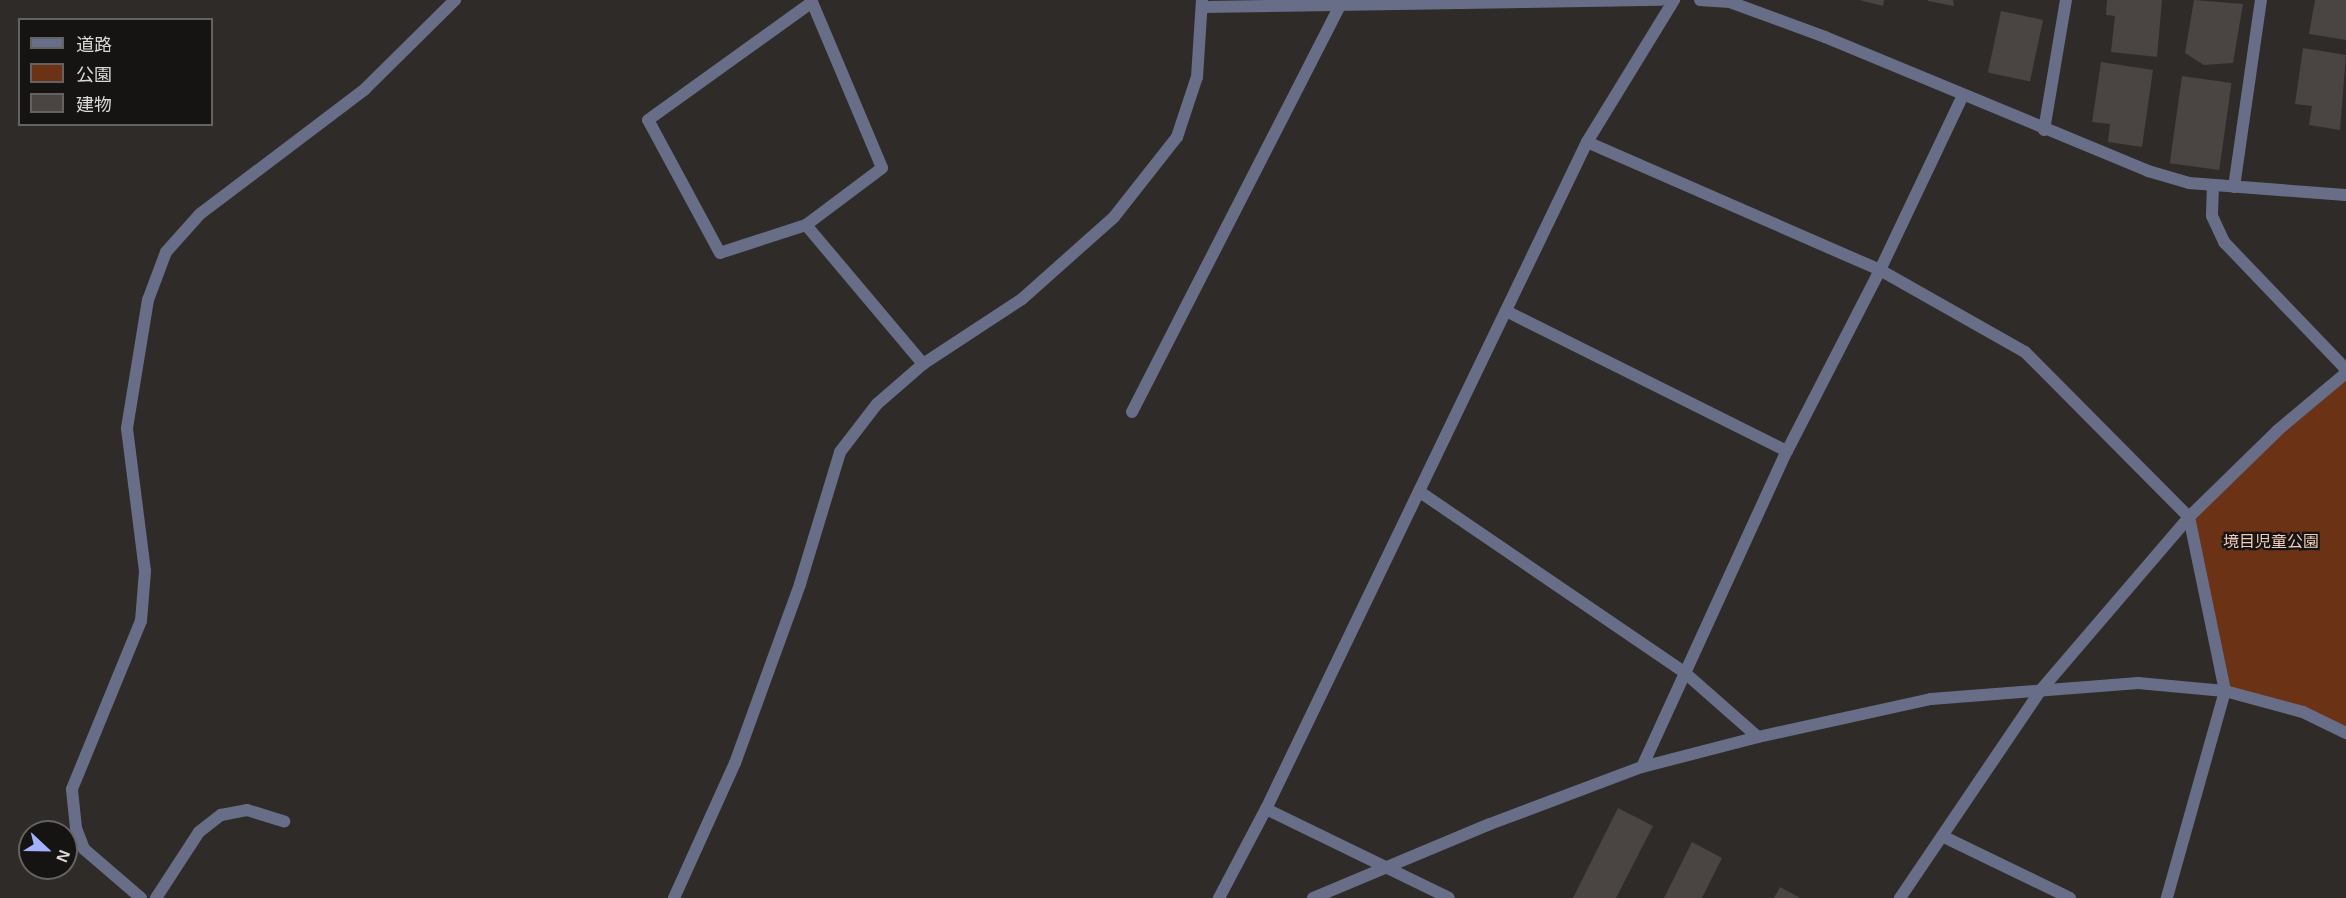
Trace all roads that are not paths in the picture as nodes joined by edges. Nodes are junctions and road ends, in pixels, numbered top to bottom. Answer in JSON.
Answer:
{"nodes":[{"id":1,"x":454,"y":0,"type":"edge"},
{"id":2,"x":1658,"y":0,"type":"edge"},
{"id":3,"x":1674,"y":0,"type":"edge"},
{"id":4,"x":1701,"y":0,"type":"edge"},
{"id":5,"x":2066,"y":0,"type":"edge"},
{"id":6,"x":2262,"y":0,"type":"edge"},
{"id":7,"x":1203,"y":3,"type":"edge"},
{"id":8,"x":1340,"y":6,"type":"junction"},
{"id":9,"x":1963,"y":95,"type":"junction"},
{"id":10,"x":2044,"y":130,"type":"junction"},
{"id":11,"x":1587,"y":142,"type":"junction"},
{"id":12,"x":2213,"y":185,"type":"junction"},
{"id":13,"x":2234,"y":186,"type":"junction"},
{"id":14,"x":2346,"y":195,"type":"edge"},
{"id":15,"x":806,"y":225,"type":"junction"},
{"id":16,"x":1880,"y":270,"type":"junction"},
{"id":17,"x":1506,"y":311,"type":"junction"},
{"id":18,"x":923,"y":364,"type":"junction"},
{"id":19,"x":2346,"y":371,"type":"edge"},
{"id":20,"x":1132,"y":412,"type":"dead end"},
{"id":21,"x":1787,"y":451,"type":"junction"},
{"id":22,"x":1420,"y":492,"type":"junction"},
{"id":23,"x":2189,"y":517,"type":"junction"},
{"id":24,"x":1684,"y":672,"type":"junction"},
{"id":25,"x":2040,"y":691,"type":"junction"},
{"id":26,"x":2225,"y":691,"type":"junction"},
{"id":27,"x":2346,"y":733,"type":"edge"},
{"id":28,"x":1758,"y":737,"type":"junction"},
{"id":29,"x":1642,"y":767,"type":"junction"},
{"id":30,"x":1266,"y":809,"type":"junction"},
{"id":31,"x":284,"y":821,"type":"dead end"},
{"id":32,"x":1942,"y":836,"type":"junction"},
{"id":33,"x":1384,"y":866,"type":"junction"},
{"id":34,"x":141,"y":898,"type":"edge"},
{"id":35,"x":156,"y":898,"type":"edge"},
{"id":36,"x":674,"y":898,"type":"edge"},
{"id":37,"x":1220,"y":898,"type":"edge"},
{"id":38,"x":1313,"y":898,"type":"edge"},
{"id":39,"x":1449,"y":898,"type":"edge"},
{"id":40,"x":1900,"y":898,"type":"edge"},
{"id":41,"x":2070,"y":898,"type":"edge"},
{"id":42,"x":2167,"y":898,"type":"edge"}],
"edges":[{"from":1,"to":34,"type":"street"},
{"from":2,"to":8,"type":"street"},
{"from":3,"to":11,"type":"street"},
{"from":4,"to":9,"type":"street"},
{"from":5,"to":10,"type":"street"},
{"from":6,"to":13,"type":"street"},
{"from":7,"to":8,"type":"street"},
{"from":7,"to":18,"type":"street"},
{"from":8,"to":20,"type":"street"},
{"from":9,"to":10,"type":"street"},
{"from":9,"to":16,"type":"street"},
{"from":10,"to":12,"type":"street"},
{"from":11,"to":16,"type":"street"},
{"from":11,"to":17,"type":"street"},
{"from":12,"to":13,"type":"street"},
{"from":12,"to":19,"type":"street"},
{"from":13,"to":14,"type":"street"},
{"from":15,"to":15,"type":"street"},
{"from":15,"to":18,"type":"street"},
{"from":16,"to":21,"type":"street"},
{"from":16,"to":23,"type":"street"},
{"from":17,"to":21,"type":"street"},
{"from":17,"to":22,"type":"street"},
{"from":18,"to":36,"type":"street"},
{"from":19,"to":23,"type":"street"},
{"from":21,"to":24,"type":"street"},
{"from":22,"to":24,"type":"street"},
{"from":22,"to":30,"type":"street"},
{"from":23,"to":25,"type":"street"},
{"from":23,"to":26,"type":"street"},
{"from":24,"to":28,"type":"street"},
{"from":24,"to":29,"type":"street"},
{"from":25,"to":26,"type":"street"},
{"from":25,"to":28,"type":"street"},
{"from":25,"to":32,"type":"street"},
{"from":26,"to":27,"type":"street"},
{"from":26,"to":42,"type":"street"},
{"from":28,"to":29,"type":"street"},
{"from":29,"to":33,"type":"street"},
{"from":30,"to":33,"type":"street"},
{"from":30,"to":37,"type":"street"},
{"from":31,"to":35,"type":"street"},
{"from":32,"to":40,"type":"street"},
{"from":32,"to":41,"type":"street"},
{"from":33,"to":38,"type":"street"},
{"from":33,"to":39,"type":"street"}]}
